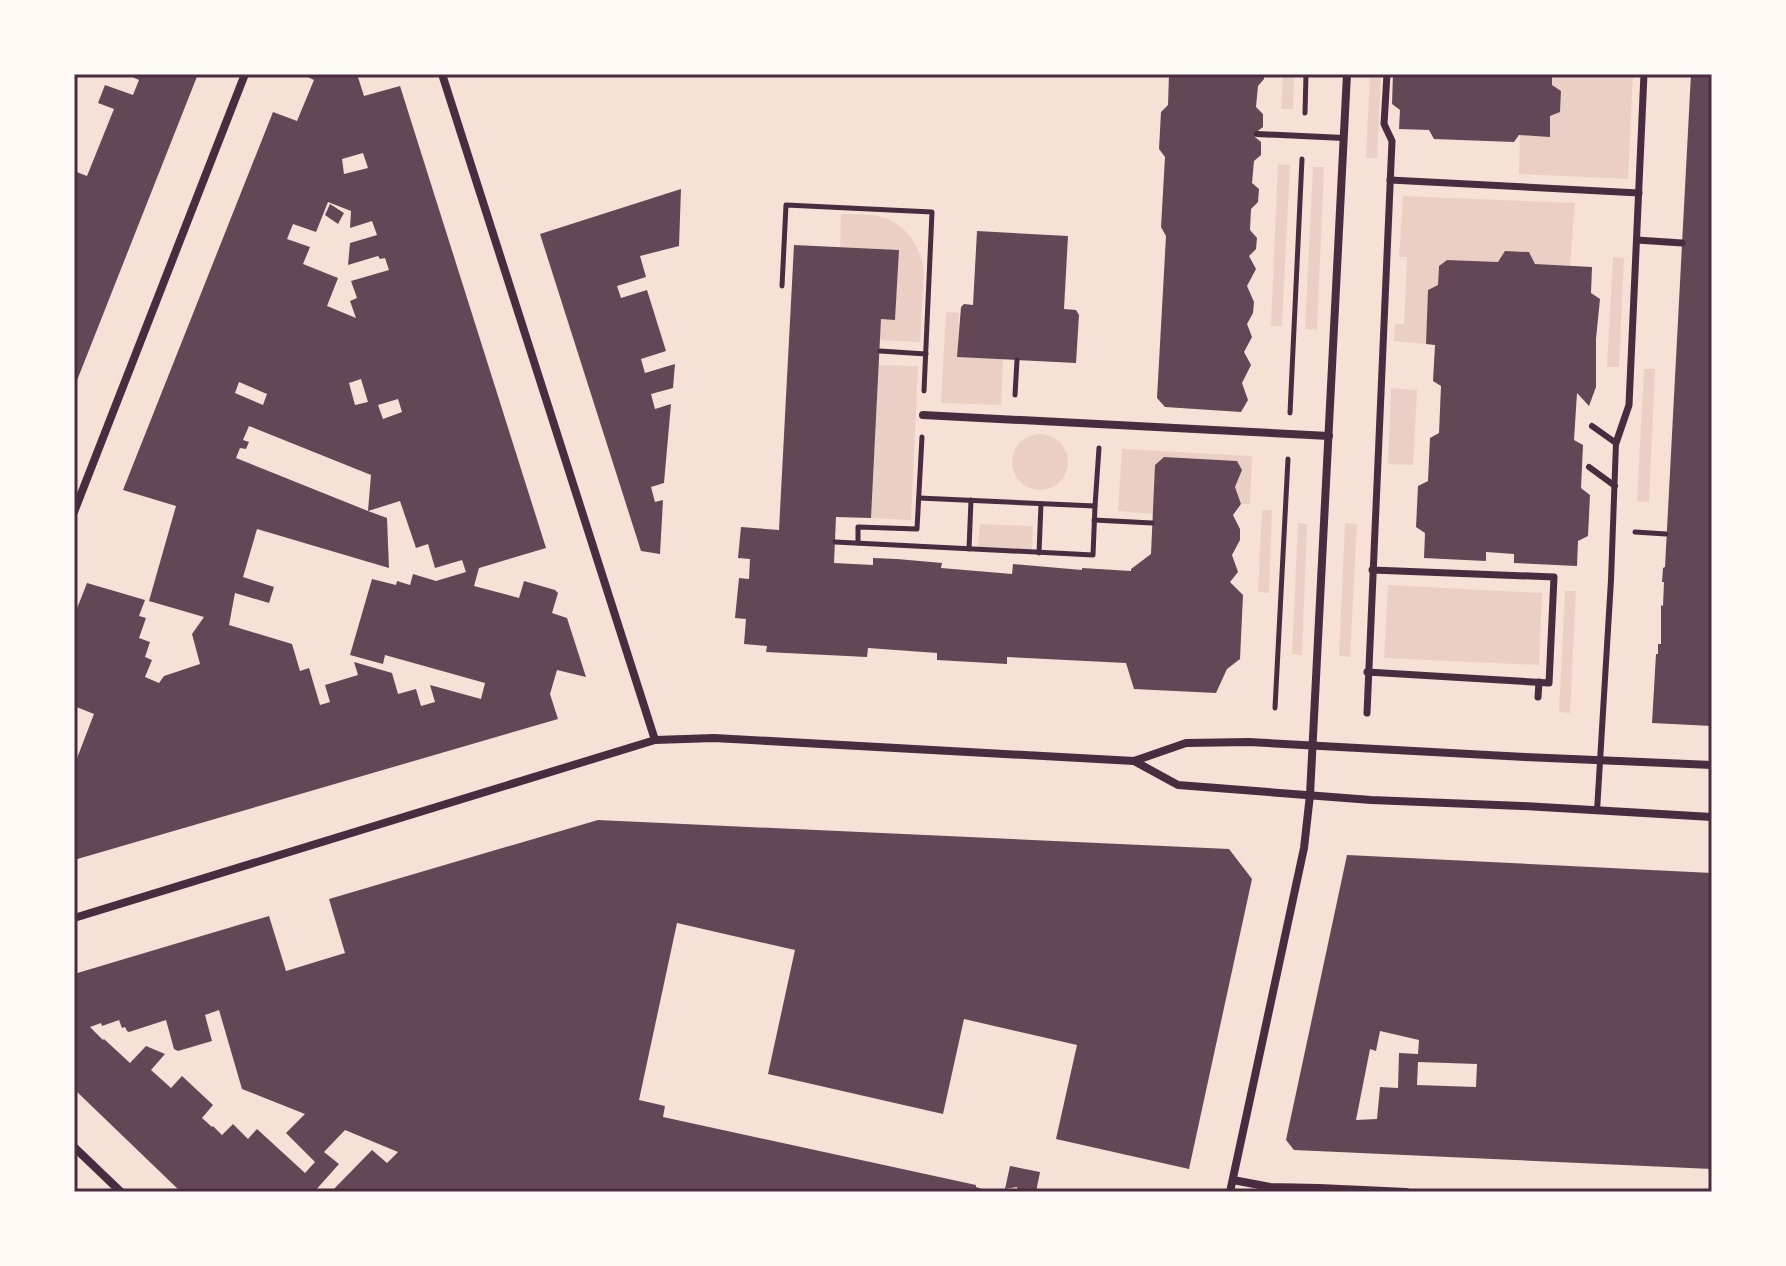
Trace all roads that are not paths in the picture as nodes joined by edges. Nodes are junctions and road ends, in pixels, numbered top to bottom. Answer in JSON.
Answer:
{"nodes":[{"id":1,"x":245,"y":74,"type":"edge"},
{"id":2,"x":442,"y":74,"type":"edge"},
{"id":3,"x":1347,"y":74,"type":"edge"},
{"id":4,"x":1387,"y":74,"type":"edge"},
{"id":5,"x":1644,"y":74,"type":"edge"},
{"id":6,"x":1257,"y":134,"type":"dead end"},
{"id":7,"x":1344,"y":138,"type":"junction"},
{"id":8,"x":1390,"y":180,"type":"junction"},
{"id":9,"x":1639,"y":193,"type":"junction"},
{"id":10,"x":1637,"y":240,"type":"junction"},
{"id":11,"x":1682,"y":243,"type":"dead end"},
{"id":12,"x":923,"y":415,"type":"road end"},
{"id":13,"x":1592,"y":426,"type":"dead end"},
{"id":14,"x":1329,"y":436,"type":"junction"},
{"id":15,"x":1616,"y":443,"type":"junction"},
{"id":16,"x":1589,"y":467,"type":"dead end"},
{"id":17,"x":1615,"y":486,"type":"junction"},
{"id":18,"x":74,"y":512,"type":"edge"},
{"id":19,"x":1372,"y":570,"type":"junction"},
{"id":20,"x":1554,"y":577,"type":"junction"},
{"id":21,"x":1566,"y":578,"type":"dead end"},
{"id":22,"x":1367,"y":672,"type":"junction"},
{"id":23,"x":1539,"y":682,"type":"junction"},
{"id":24,"x":1538,"y":697,"type":"dead end"},
{"id":25,"x":1367,"y":713,"type":"dead end"},
{"id":26,"x":655,"y":740,"type":"junction"},
{"id":27,"x":1314,"y":746,"type":"junction"},
{"id":28,"x":1600,"y":760,"type":"junction"},
{"id":29,"x":1134,"y":761,"type":"junction"},
{"id":30,"x":1712,"y":765,"type":"edge"},
{"id":31,"x":1310,"y":795,"type":"junction"},
{"id":32,"x":1597,"y":811,"type":"junction"},
{"id":33,"x":1712,"y":817,"type":"edge"},
{"id":34,"x":74,"y":918,"type":"edge"},
{"id":35,"x":74,"y":1147,"type":"edge"},
{"id":36,"x":1233,"y":1180,"type":"junction"},
{"id":37,"x":121,"y":1192,"type":"edge"},
{"id":38,"x":1230,"y":1192,"type":"edge"},
{"id":39,"x":1406,"y":1192,"type":"edge"}],
"edges":[{"from":1,"to":18,"type":"street"},
{"from":2,"to":26,"type":"street"},
{"from":3,"to":7,"type":"street"},
{"from":4,"to":8,"type":"street"},
{"from":5,"to":9,"type":"street"},
{"from":6,"to":7,"type":"lane"},
{"from":7,"to":14,"type":"street"},
{"from":8,"to":9,"type":"street"},
{"from":8,"to":19,"type":"street"},
{"from":9,"to":10,"type":"street"},
{"from":10,"to":11,"type":"street"},
{"from":10,"to":15,"type":"street"},
{"from":12,"to":14,"type":"street"},
{"from":13,"to":15,"type":"lane"},
{"from":14,"to":27,"type":"street"},
{"from":15,"to":17,"type":"lane"},
{"from":16,"to":17,"type":"lane"},
{"from":17,"to":28,"type":"lane"},
{"from":19,"to":20,"type":"street"},
{"from":19,"to":22,"type":"street"},
{"from":20,"to":21,"type":"street"},
{"from":20,"to":23,"type":"street"},
{"from":22,"to":23,"type":"street"},
{"from":22,"to":25,"type":"street"},
{"from":23,"to":24,"type":"street"},
{"from":26,"to":29,"type":"street"},
{"from":26,"to":34,"type":"street"},
{"from":27,"to":28,"type":"street"},
{"from":27,"to":29,"type":"street"},
{"from":27,"to":31,"type":"street"},
{"from":28,"to":30,"type":"street"},
{"from":28,"to":32,"type":"lane"},
{"from":29,"to":31,"type":"street"},
{"from":31,"to":32,"type":"street"},
{"from":31,"to":36,"type":"street"},
{"from":32,"to":33,"type":"street"},
{"from":35,"to":37,"type":"street"},
{"from":36,"to":38,"type":"street"},
{"from":36,"to":39,"type":"street"}]}
